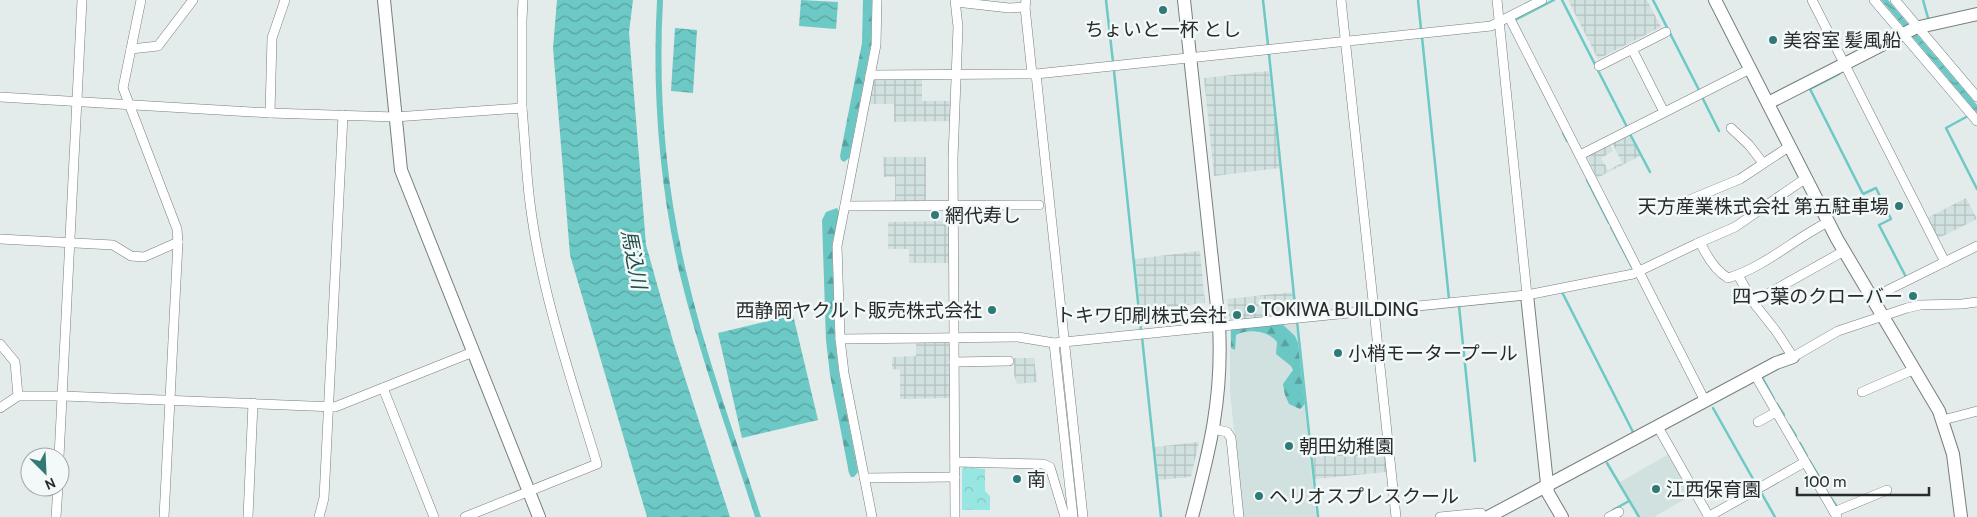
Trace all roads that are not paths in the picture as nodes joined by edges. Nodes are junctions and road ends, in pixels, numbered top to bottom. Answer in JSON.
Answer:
{"nodes":[{"id":1,"x":82,"y":0,"type":"edge"},
{"id":2,"x":141,"y":0,"type":"edge"},
{"id":3,"x":193,"y":0,"type":"edge"},
{"id":4,"x":285,"y":0,"type":"edge"},
{"id":5,"x":384,"y":0,"type":"edge"},
{"id":6,"x":523,"y":0,"type":"edge"},
{"id":7,"x":877,"y":0,"type":"edge"},
{"id":8,"x":1184,"y":0,"type":"edge"},
{"id":9,"x":1341,"y":0,"type":"edge"},
{"id":10,"x":1496,"y":0,"type":"edge"},
{"id":11,"x":1542,"y":0,"type":"edge"},
{"id":12,"x":1715,"y":0,"type":"edge"},
{"id":13,"x":1812,"y":0,"type":"edge"},
{"id":14,"x":1874,"y":0,"type":"edge"},
{"id":15,"x":1895,"y":0,"type":"edge"},
{"id":16,"x":956,"y":1,"type":"edge"},
{"id":17,"x":1025,"y":4,"type":"edge"},
{"id":18,"x":1977,"y":14,"type":"edge"},
{"id":19,"x":1509,"y":17,"type":"junction"},
{"id":20,"x":1499,"y":22,"type":"junction"},
{"id":21,"x":1910,"y":30,"type":"junction"},
{"id":22,"x":1666,"y":32,"type":"dead end"},
{"id":23,"x":1345,"y":42,"type":"junction"},
{"id":24,"x":131,"y":49,"type":"junction"},
{"id":25,"x":1632,"y":50,"type":"junction"},
{"id":26,"x":1190,"y":58,"type":"junction"},
{"id":27,"x":1844,"y":64,"type":"junction"},
{"id":28,"x":1599,"y":66,"type":"dead end"},
{"id":29,"x":1750,"y":69,"type":"junction"},
{"id":30,"x":1034,"y":74,"type":"junction"},
{"id":31,"x":870,"y":75,"type":"junction"},
{"id":32,"x":956,"y":75,"type":"junction"},
{"id":33,"x":0,"y":97,"type":"edge"},
{"id":34,"x":1977,"y":97,"type":"edge"},
{"id":35,"x":77,"y":101,"type":"junction"},
{"id":36,"x":1768,"y":103,"type":"junction"},
{"id":37,"x":130,"y":104,"type":"junction"},
{"id":38,"x":522,"y":108,"type":"junction"},
{"id":39,"x":1664,"y":112,"type":"junction"},
{"id":40,"x":270,"y":113,"type":"junction"},
{"id":41,"x":344,"y":115,"type":"junction"},
{"id":42,"x":395,"y":118,"type":"junction"},
{"id":43,"x":1977,"y":121,"type":"edge"},
{"id":44,"x":1731,"y":128,"type":"dead end"},
{"id":45,"x":1790,"y":146,"type":"junction"},
{"id":46,"x":1580,"y":155,"type":"junction"},
{"id":47,"x":1763,"y":163,"type":"junction"},
{"id":48,"x":1806,"y":178,"type":"junction"},
{"id":49,"x":1039,"y":204,"type":"dead end"},
{"id":50,"x":1682,"y":204,"type":"dead end"},
{"id":51,"x":844,"y":206,"type":"junction"},
{"id":52,"x":953,"y":206,"type":"junction"},
{"id":53,"x":1828,"y":222,"type":"junction"},
{"id":54,"x":0,"y":239,"type":"edge"},
{"id":55,"x":71,"y":242,"type":"junction"},
{"id":56,"x":178,"y":242,"type":"junction"},
{"id":57,"x":1700,"y":242,"type":"junction"},
{"id":58,"x":1977,"y":246,"type":"edge"},
{"id":59,"x":1844,"y":251,"type":"junction"},
{"id":60,"x":1945,"y":262,"type":"junction"},
{"id":61,"x":1639,"y":272,"type":"junction"},
{"id":62,"x":1738,"y":276,"type":"junction"},
{"id":63,"x":1528,"y":295,"type":"junction"},
{"id":64,"x":1872,"y":298,"type":"junction"},
{"id":65,"x":1753,"y":302,"type":"junction"},
{"id":66,"x":1977,"y":302,"type":"edge"},
{"id":67,"x":1374,"y":310,"type":"junction"},
{"id":68,"x":1883,"y":316,"type":"junction"},
{"id":69,"x":1219,"y":325,"type":"junction"},
{"id":70,"x":954,"y":338,"type":"junction"},
{"id":71,"x":840,"y":339,"type":"junction"},
{"id":72,"x":1064,"y":342,"type":"junction"},
{"id":73,"x":1054,"y":343,"type":"junction"},
{"id":74,"x":0,"y":344,"type":"edge"},
{"id":75,"x":473,"y":352,"type":"junction"},
{"id":76,"x":1792,"y":357,"type":"junction"},
{"id":77,"x":1009,"y":361,"type":"dead end"},
{"id":78,"x":954,"y":362,"type":"junction"},
{"id":79,"x":1915,"y":369,"type":"junction"},
{"id":80,"x":1755,"y":374,"type":"junction"},
{"id":81,"x":382,"y":388,"type":"junction"},
{"id":82,"x":1862,"y":392,"type":"dead end"},
{"id":83,"x":18,"y":396,"type":"junction"},
{"id":84,"x":63,"y":396,"type":"junction"},
{"id":85,"x":170,"y":400,"type":"junction"},
{"id":86,"x":1705,"y":401,"type":"junction"},
{"id":87,"x":253,"y":403,"type":"junction"},
{"id":88,"x":328,"y":407,"type":"junction"},
{"id":89,"x":0,"y":408,"type":"edge"},
{"id":90,"x":1977,"y":411,"type":"edge"},
{"id":91,"x":1776,"y":412,"type":"junction"},
{"id":92,"x":1943,"y":420,"type":"junction"},
{"id":93,"x":1758,"y":422,"type":"dead end"},
{"id":94,"x":1658,"y":427,"type":"junction"},
{"id":95,"x":1214,"y":429,"type":"junction"},
{"id":96,"x":60,"y":447,"type":"edge"},
{"id":97,"x":955,"y":462,"type":"junction"},
{"id":98,"x":1805,"y":462,"type":"junction"},
{"id":99,"x":955,"y":477,"type":"junction"},
{"id":100,"x":864,"y":478,"type":"junction"},
{"id":101,"x":1547,"y":486,"type":"junction"},
{"id":102,"x":1888,"y":490,"type":"dead end"},
{"id":103,"x":529,"y":492,"type":"junction"},
{"id":104,"x":57,"y":497,"type":"edge"},
{"id":105,"x":1619,"y":512,"type":"dead end"},
{"id":106,"x":1835,"y":514,"type":"edge"},
{"id":107,"x":56,"y":517,"type":"edge"},
{"id":108,"x":164,"y":517,"type":"edge"},
{"id":109,"x":248,"y":517,"type":"edge"},
{"id":110,"x":319,"y":517,"type":"edge"},
{"id":111,"x":434,"y":517,"type":"edge"},
{"id":112,"x":465,"y":517,"type":"edge"},
{"id":113,"x":539,"y":517,"type":"edge"},
{"id":114,"x":872,"y":517,"type":"edge"},
{"id":115,"x":955,"y":517,"type":"edge"},
{"id":116,"x":1065,"y":517,"type":"edge"},
{"id":117,"x":1073,"y":517,"type":"edge"},
{"id":118,"x":1083,"y":517,"type":"edge"},
{"id":119,"x":1192,"y":517,"type":"edge"},
{"id":120,"x":1239,"y":517,"type":"edge"},
{"id":121,"x":1396,"y":517,"type":"edge"},
{"id":122,"x":1440,"y":517,"type":"edge"},
{"id":123,"x":1483,"y":517,"type":"edge"},
{"id":124,"x":1488,"y":517,"type":"edge"},
{"id":125,"x":1562,"y":517,"type":"edge"},
{"id":126,"x":1609,"y":517,"type":"edge"},
{"id":127,"x":1709,"y":517,"type":"edge"},
{"id":128,"x":1962,"y":517,"type":"edge"}],
"edges":[{"from":1,"to":35,"type":"street"},
{"from":2,"to":24,"type":"street"},
{"from":3,"to":24,"type":"street"},
{"from":4,"to":40,"type":"street"},
{"from":5,"to":42,"type":"street"},
{"from":6,"to":38,"type":"street"},
{"from":7,"to":31,"type":"street"},
{"from":8,"to":26,"type":"street"},
{"from":9,"to":23,"type":"street"},
{"from":10,"to":20,"type":"street"},
{"from":11,"to":19,"type":"street"},
{"from":12,"to":29,"type":"street"},
{"from":13,"to":27,"type":"street"},
{"from":14,"to":21,"type":"street"},
{"from":15,"to":21,"type":"street"},
{"from":16,"to":17,"type":"street"},
{"from":16,"to":32,"type":"street"},
{"from":17,"to":30,"type":"street"},
{"from":18,"to":21,"type":"street"},
{"from":19,"to":20,"type":"street"},
{"from":19,"to":46,"type":"street"},
{"from":20,"to":23,"type":"street"},
{"from":20,"to":63,"type":"street"},
{"from":21,"to":27,"type":"street"},
{"from":21,"to":34,"type":"street"},
{"from":21,"to":43,"type":"street"},
{"from":22,"to":25,"type":"street"},
{"from":23,"to":26,"type":"street"},
{"from":23,"to":67,"type":"street"},
{"from":24,"to":37,"type":"street"},
{"from":25,"to":28,"type":"street"},
{"from":25,"to":39,"type":"street"},
{"from":26,"to":30,"type":"street"},
{"from":26,"to":69,"type":"street"},
{"from":27,"to":36,"type":"street"},
{"from":27,"to":60,"type":"street"},
{"from":29,"to":36,"type":"street"},
{"from":29,"to":39,"type":"street"},
{"from":30,"to":32,"type":"street"},
{"from":30,"to":72,"type":"street"},
{"from":31,"to":32,"type":"street"},
{"from":31,"to":51,"type":"street"},
{"from":32,"to":52,"type":"street"},
{"from":33,"to":35,"type":"street"},
{"from":35,"to":37,"type":"street"},
{"from":35,"to":55,"type":"street"},
{"from":36,"to":45,"type":"street"},
{"from":37,"to":40,"type":"street"},
{"from":37,"to":56,"type":"street"},
{"from":38,"to":42,"type":"street"},
{"from":38,"to":103,"type":"street"},
{"from":39,"to":46,"type":"street"},
{"from":40,"to":41,"type":"street"},
{"from":41,"to":42,"type":"street"},
{"from":41,"to":88,"type":"street"},
{"from":42,"to":75,"type":"street"},
{"from":44,"to":47,"type":"street"},
{"from":45,"to":47,"type":"street"},
{"from":45,"to":48,"type":"street"},
{"from":46,"to":61,"type":"street"},
{"from":47,"to":50,"type":"street"},
{"from":48,"to":53,"type":"street"},
{"from":48,"to":57,"type":"street"},
{"from":49,"to":52,"type":"street"},
{"from":51,"to":52,"type":"street"},
{"from":51,"to":71,"type":"street"},
{"from":52,"to":70,"type":"street"},
{"from":53,"to":59,"type":"street"},
{"from":53,"to":62,"type":"street"},
{"from":54,"to":55,"type":"street"},
{"from":55,"to":56,"type":"street"},
{"from":55,"to":84,"type":"street"},
{"from":56,"to":85,"type":"street"},
{"from":57,"to":61,"type":"street"},
{"from":57,"to":62,"type":"street"},
{"from":58,"to":60,"type":"street"},
{"from":59,"to":64,"type":"street"},
{"from":59,"to":65,"type":"street"},
{"from":60,"to":64,"type":"street"},
{"from":61,"to":63,"type":"street"},
{"from":61,"to":86,"type":"street"},
{"from":62,"to":65,"type":"street"},
{"from":63,"to":67,"type":"street"},
{"from":63,"to":101,"type":"street"},
{"from":64,"to":68,"type":"street"},
{"from":65,"to":76,"type":"street"},
{"from":66,"to":68,"type":"street"},
{"from":67,"to":69,"type":"street"},
{"from":67,"to":121,"type":"street"},
{"from":68,"to":76,"type":"street"},
{"from":68,"to":79,"type":"street"},
{"from":69,"to":72,"type":"street"},
{"from":69,"to":95,"type":"street"},
{"from":70,"to":71,"type":"street"},
{"from":70,"to":73,"type":"street"},
{"from":70,"to":78,"type":"street"},
{"from":71,"to":100,"type":"street"},
{"from":72,"to":73,"type":"street"},
{"from":72,"to":118,"type":"street"},
{"from":73,"to":117,"type":"street"},
{"from":74,"to":83,"type":"street"},
{"from":75,"to":81,"type":"street"},
{"from":75,"to":103,"type":"street"},
{"from":76,"to":80,"type":"street"},
{"from":77,"to":78,"type":"street"},
{"from":78,"to":97,"type":"street"},
{"from":79,"to":82,"type":"street"},
{"from":79,"to":92,"type":"street"},
{"from":80,"to":86,"type":"street"},
{"from":80,"to":91,"type":"street"},
{"from":81,"to":88,"type":"street"},
{"from":81,"to":111,"type":"street"},
{"from":83,"to":84,"type":"street"},
{"from":83,"to":89,"type":"street"},
{"from":84,"to":85,"type":"street"},
{"from":84,"to":96,"type":"street"},
{"from":85,"to":87,"type":"street"},
{"from":85,"to":108,"type":"street"},
{"from":86,"to":94,"type":"street"},
{"from":87,"to":88,"type":"street"},
{"from":87,"to":109,"type":"street"},
{"from":88,"to":110,"type":"street"},
{"from":90,"to":92,"type":"street"},
{"from":91,"to":93,"type":"street"},
{"from":91,"to":98,"type":"street"},
{"from":92,"to":128,"type":"street"},
{"from":94,"to":101,"type":"street"},
{"from":94,"to":127,"type":"street"},
{"from":95,"to":119,"type":"street"},
{"from":95,"to":120,"type":"street"},
{"from":97,"to":99,"type":"street"},
{"from":97,"to":116,"type":"street"},
{"from":98,"to":106,"type":"street"},
{"from":98,"to":127,"type":"street"},
{"from":99,"to":100,"type":"street"},
{"from":99,"to":115,"type":"street"},
{"from":100,"to":114,"type":"street"},
{"from":101,"to":124,"type":"street"},
{"from":101,"to":125,"type":"street"},
{"from":102,"to":106,"type":"street"},
{"from":103,"to":112,"type":"street"},
{"from":103,"to":113,"type":"street"},
{"from":104,"to":107,"type":"street"},
{"from":105,"to":126,"type":"street"},
{"from":122,"to":123,"type":"street"}]}
